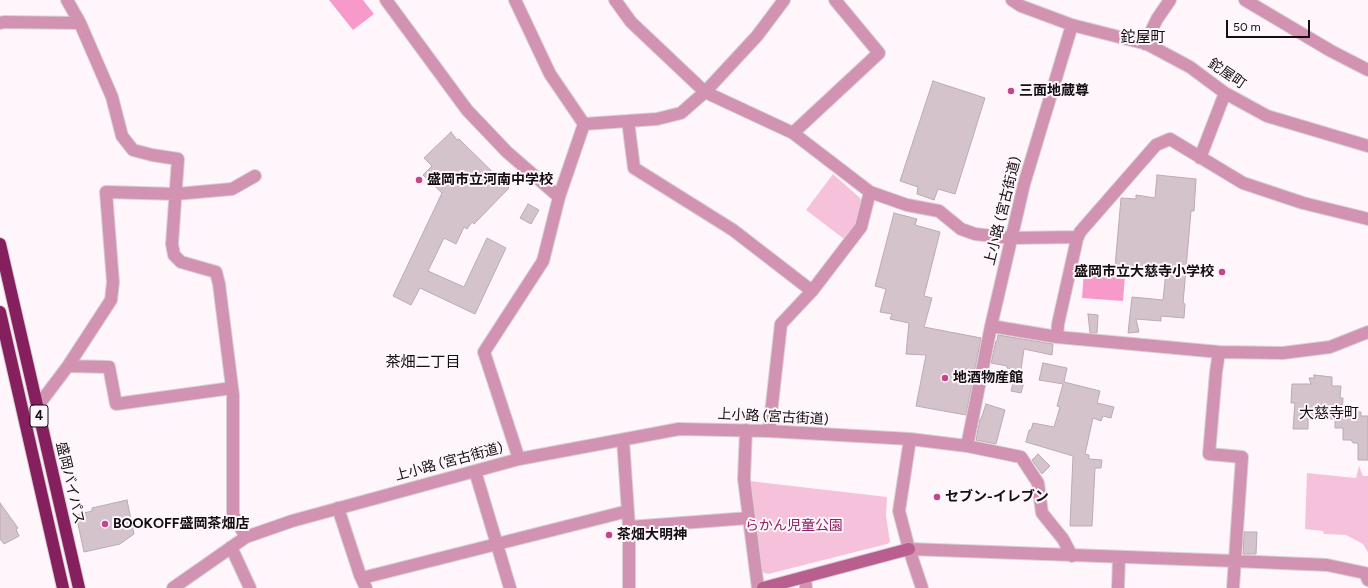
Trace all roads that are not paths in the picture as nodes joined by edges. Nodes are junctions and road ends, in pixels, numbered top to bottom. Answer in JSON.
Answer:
{"nodes":[{"id":1,"x":67,"y":0,"type":"edge"},
{"id":2,"x":386,"y":0,"type":"edge"},
{"id":3,"x":515,"y":0,"type":"edge"},
{"id":4,"x":615,"y":0,"type":"edge"},
{"id":5,"x":784,"y":0,"type":"edge"},
{"id":6,"x":834,"y":0,"type":"edge"},
{"id":7,"x":1170,"y":0,"type":"edge"},
{"id":8,"x":1244,"y":0,"type":"edge"},
{"id":9,"x":1019,"y":2,"type":"edge"},
{"id":10,"x":0,"y":23,"type":"edge"},
{"id":11,"x":80,"y":23,"type":"junction"},
{"id":12,"x":1072,"y":26,"type":"junction"},
{"id":13,"x":1145,"y":44,"type":"junction"},
{"id":14,"x":1368,"y":70,"type":"edge"},
{"id":15,"x":705,"y":92,"type":"junction"},
{"id":16,"x":1225,"y":93,"type":"junction"},
{"id":17,"x":628,"y":121,"type":"junction"},
{"id":18,"x":584,"y":124,"type":"junction"},
{"id":19,"x":793,"y":133,"type":"junction"},
{"id":20,"x":1368,"y":146,"type":"edge"},
{"id":21,"x":1200,"y":158,"type":"junction"},
{"id":22,"x":255,"y":176,"type":"dead end"},
{"id":23,"x":870,"y":192,"type":"junction"},
{"id":24,"x":176,"y":194,"type":"junction"},
{"id":25,"x":559,"y":197,"type":"junction"},
{"id":26,"x":1368,"y":219,"type":"edge"},
{"id":27,"x":1078,"y":237,"type":"junction"},
{"id":28,"x":1012,"y":238,"type":"junction"},
{"id":29,"x":0,"y":244,"type":"edge"},
{"id":30,"x":812,"y":291,"type":"junction"},
{"id":31,"x":0,"y":312,"type":"edge"},
{"id":32,"x":991,"y":326,"type":"junction"},
{"id":33,"x":1368,"y":332,"type":"edge"},
{"id":34,"x":1057,"y":337,"type":"junction"},
{"id":35,"x":1219,"y":352,"type":"junction"},
{"id":36,"x":68,"y":366,"type":"junction"},
{"id":37,"x":232,"y":388,"type":"junction"},
{"id":38,"x":37,"y":407,"type":"junction"},
{"id":39,"x":746,"y":430,"type":"junction"},
{"id":40,"x":769,"y":431,"type":"junction"},
{"id":41,"x":910,"y":439,"type":"junction"},
{"id":42,"x":623,"y":440,"type":"junction"},
{"id":43,"x":967,"y":446,"type":"junction"},
{"id":44,"x":519,"y":459,"type":"junction"},
{"id":45,"x":475,"y":471,"type":"junction"},
{"id":46,"x":338,"y":508,"type":"junction"},
{"id":47,"x":628,"y":511,"type":"junction"},
{"id":48,"x":749,"y":518,"type":"junction"},
{"id":49,"x":629,"y":527,"type":"junction"},
{"id":50,"x":246,"y":537,"type":"junction"},
{"id":51,"x":497,"y":544,"type":"junction"},
{"id":52,"x":231,"y":547,"type":"junction"},
{"id":53,"x":909,"y":549,"type":"junction"},
{"id":54,"x":1072,"y":556,"type":"junction"},
{"id":55,"x":1118,"y":557,"type":"junction"},
{"id":56,"x":1235,"y":561,"type":"junction"},
{"id":57,"x":1368,"y":580,"type":"edge"},
{"id":58,"x":364,"y":583,"type":"edge"},
{"id":59,"x":805,"y":583,"type":"edge"},
{"id":60,"x":249,"y":587,"type":"edge"},
{"id":61,"x":63,"y":588,"type":"edge"},
{"id":62,"x":79,"y":588,"type":"edge"},
{"id":63,"x":173,"y":588,"type":"edge"},
{"id":64,"x":509,"y":588,"type":"edge"},
{"id":65,"x":629,"y":588,"type":"edge"},
{"id":66,"x":758,"y":588,"type":"edge"},
{"id":67,"x":763,"y":588,"type":"edge"},
{"id":68,"x":922,"y":588,"type":"edge"},
{"id":69,"x":1118,"y":588,"type":"edge"},
{"id":70,"x":1233,"y":588,"type":"edge"}],
"edges":[{"from":1,"to":11,"type":"street"},
{"from":2,"to":25,"type":"street"},
{"from":3,"to":18,"type":"street"},
{"from":4,"to":15,"type":"street"},
{"from":5,"to":15,"type":"street"},
{"from":6,"to":19,"type":"street"},
{"from":7,"to":13,"type":"street"},
{"from":8,"to":14,"type":"street"},
{"from":9,"to":12,"type":"street","name":"鉈屋町"},
{"from":10,"to":11,"type":"street"},
{"from":11,"to":24,"type":"street"},
{"from":12,"to":13,"type":"street","name":"鉈屋町"},
{"from":12,"to":28,"type":"street","name":"上小路 (宮古街道)"},
{"from":13,"to":16,"type":"street","name":"鉈屋町"},
{"from":15,"to":17,"type":"street"},
{"from":15,"to":19,"type":"street"},
{"from":16,"to":20,"type":"street","name":"鉈屋町"},
{"from":16,"to":21,"type":"street"},
{"from":17,"to":18,"type":"street"},
{"from":17,"to":30,"type":"street"},
{"from":18,"to":25,"type":"street"},
{"from":19,"to":23,"type":"street"},
{"from":21,"to":26,"type":"street"},
{"from":21,"to":27,"type":"street"},
{"from":22,"to":24,"type":"street"},
{"from":23,"to":28,"type":"street"},
{"from":23,"to":30,"type":"street"},
{"from":24,"to":36,"type":"street"},
{"from":24,"to":37,"type":"street"},
{"from":25,"to":44,"type":"street"},
{"from":27,"to":28,"type":"street"},
{"from":27,"to":34,"type":"street"},
{"from":28,"to":32,"type":"street","name":"上小路 (宮古街道)"},
{"from":29,"to":38,"type":"highway","name":"盛岡バイパス","number":"4"},
{"from":30,"to":40,"type":"street"},
{"from":31,"to":61,"type":"highway","number":"4"},
{"from":32,"to":34,"type":"street"},
{"from":32,"to":43,"type":"street","name":"上小路 (宮古街道)"},
{"from":33,"to":35,"type":"street"},
{"from":34,"to":35,"type":"street"},
{"from":35,"to":56,"type":"street"},
{"from":36,"to":37,"type":"street"},
{"from":36,"to":38,"type":"street"},
{"from":37,"to":50,"type":"street"},
{"from":38,"to":62,"type":"highway","name":"盛岡バイパス","number":"4"},
{"from":39,"to":40,"type":"street","name":"上小路 (宮古街道)"},
{"from":39,"to":42,"type":"street","name":"上小路 (宮古街道)"},
{"from":39,"to":48,"type":"street"},
{"from":40,"to":41,"type":"street","name":"上小路 (宮古街道)"},
{"from":41,"to":43,"type":"street","name":"上小路 (宮古街道)"},
{"from":41,"to":53,"type":"street"},
{"from":42,"to":44,"type":"street","name":"上小路 (宮古街道)"},
{"from":42,"to":47,"type":"street"},
{"from":43,"to":54,"type":"street"},
{"from":44,"to":45,"type":"street","name":"上小路 (宮古街道)"},
{"from":45,"to":46,"type":"street","name":"上小路 (宮古街道)"},
{"from":45,"to":51,"type":"street"},
{"from":46,"to":50,"type":"street","name":"上小路 (宮古街道)"},
{"from":46,"to":58,"type":"street"},
{"from":47,"to":49,"type":"street"},
{"from":47,"to":51,"type":"street"},
{"from":48,"to":49,"type":"street"},
{"from":48,"to":66,"type":"street"},
{"from":49,"to":65,"type":"street"},
{"from":50,"to":52,"type":"street","name":"上小路 (宮古街道)"},
{"from":51,"to":58,"type":"street"},
{"from":51,"to":64,"type":"street"},
{"from":52,"to":60,"type":"street"},
{"from":52,"to":63,"type":"street","name":"上小路 (宮古街道)"},
{"from":53,"to":54,"type":"street"},
{"from":53,"to":59,"type":"street"},
{"from":53,"to":68,"type":"street"},
{"from":54,"to":55,"type":"street"},
{"from":55,"to":56,"type":"street"},
{"from":55,"to":69,"type":"street"},
{"from":56,"to":57,"type":"street"},
{"from":56,"to":70,"type":"street"},
{"from":59,"to":67,"type":"street"}]}
